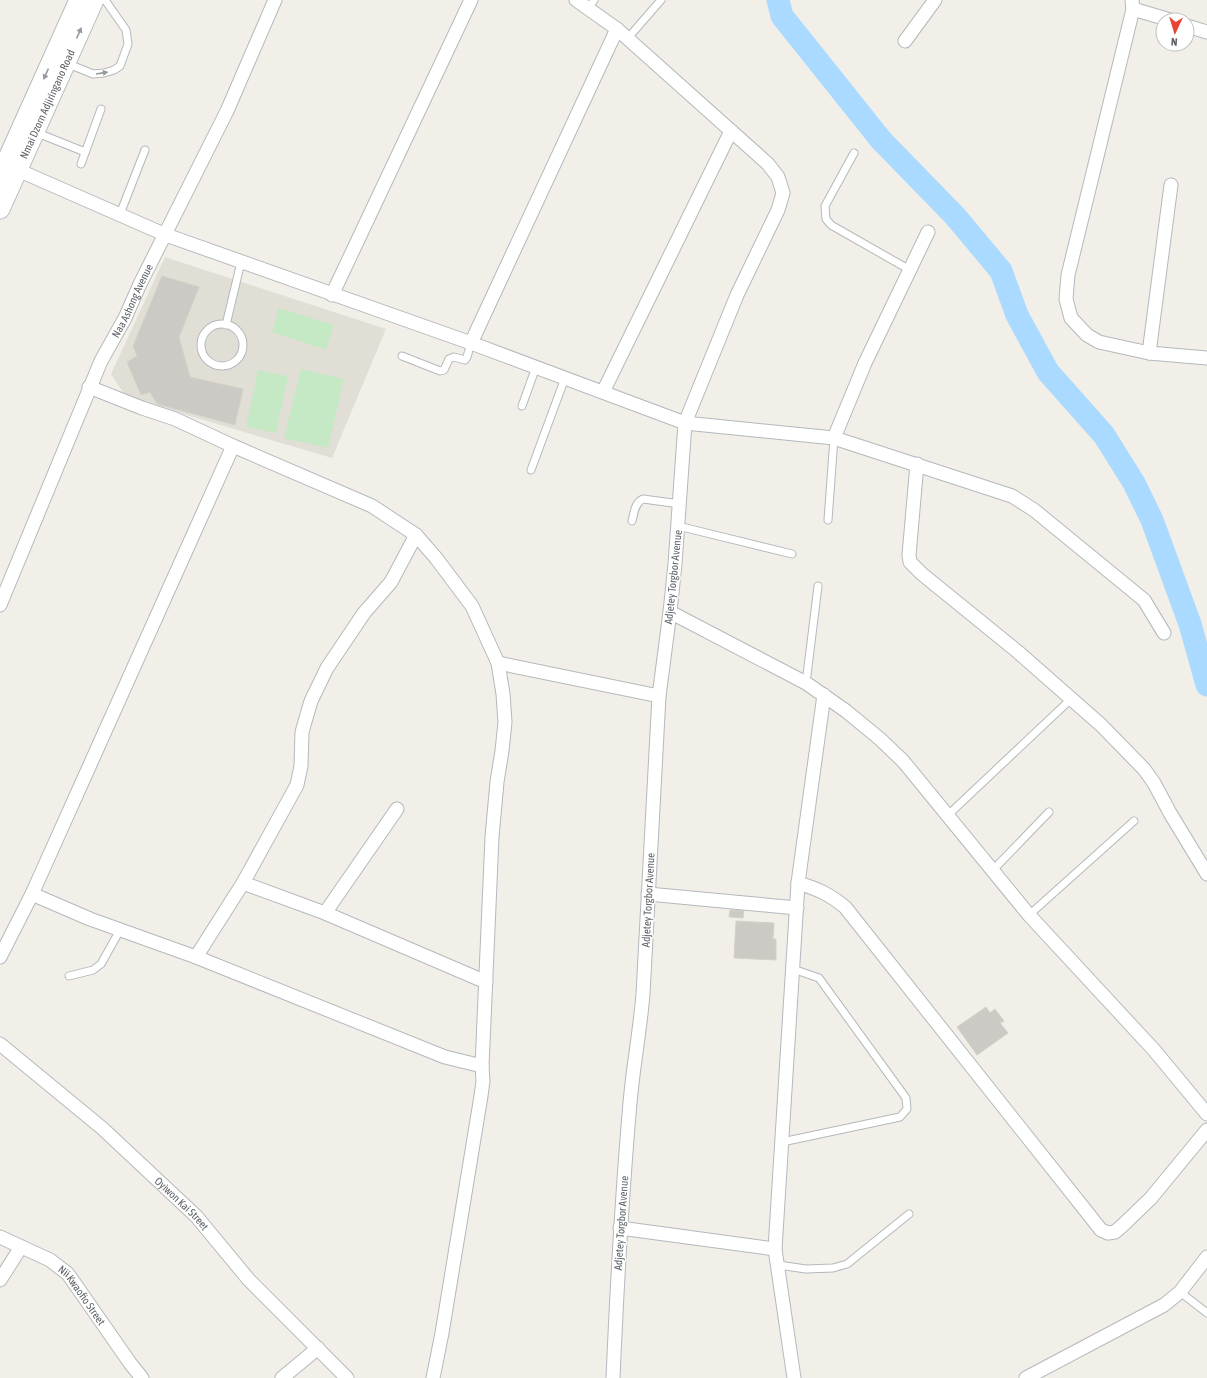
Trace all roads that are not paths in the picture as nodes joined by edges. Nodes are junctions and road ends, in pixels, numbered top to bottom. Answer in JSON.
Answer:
{"nodes":[{"id":1,"x":79,"y":0,"type":"edge"},
{"id":2,"x":94,"y":0,"type":"edge"},
{"id":3,"x":105,"y":0,"type":"edge"},
{"id":4,"x":275,"y":0,"type":"edge"},
{"id":5,"x":471,"y":0,"type":"edge"},
{"id":6,"x":576,"y":0,"type":"edge"},
{"id":7,"x":661,"y":0,"type":"edge"},
{"id":8,"x":935,"y":0,"type":"edge"},
{"id":9,"x":591,"y":4,"type":"edge"},
{"id":10,"x":1132,"y":4,"type":"edge"},
{"id":11,"x":1155,"y":14,"type":"edge"},
{"id":12,"x":1195,"y":28,"type":"edge"},
{"id":13,"x":617,"y":29,"type":"junction"},
{"id":14,"x":1207,"y":32,"type":"edge"},
{"id":15,"x":628,"y":38,"type":"junction"},
{"id":16,"x":905,"y":40,"type":"dead end"},
{"id":17,"x":66,"y":63,"type":"junction"},
{"id":18,"x":101,"y":110,"type":"dead end"},
{"id":19,"x":731,"y":131,"type":"junction"},
{"id":20,"x":34,"y":132,"type":"junction"},
{"id":21,"x":145,"y":150,"type":"dead end"},
{"id":22,"x":86,"y":152,"type":"junction"},
{"id":23,"x":854,"y":153,"type":"dead end"},
{"id":24,"x":81,"y":164,"type":"dead end"},
{"id":25,"x":7,"y":170,"type":"edge"},
{"id":26,"x":1171,"y":185,"type":"dead end"},
{"id":27,"x":0,"y":209,"type":"edge"},
{"id":28,"x":120,"y":214,"type":"junction"},
{"id":29,"x":928,"y":232,"type":"dead end"},
{"id":30,"x":166,"y":235,"type":"junction"},
{"id":31,"x":241,"y":262,"type":"junction"},
{"id":32,"x":910,"y":270,"type":"junction"},
{"id":33,"x":332,"y":295,"type":"junction"},
{"id":34,"x":226,"y":325,"type":"junction"},
{"id":35,"x":471,"y":343,"type":"junction"},
{"id":36,"x":1149,"y":353,"type":"junction"},
{"id":37,"x":402,"y":356,"type":"dead end"},
{"id":38,"x":1207,"y":358,"type":"edge"},
{"id":39,"x":536,"y":367,"type":"junction"},
{"id":40,"x":565,"y":378,"type":"junction"},
{"id":41,"x":89,"y":387,"type":"junction"},
{"id":42,"x":603,"y":392,"type":"junction"},
{"id":43,"x":522,"y":406,"type":"dead end"},
{"id":44,"x":685,"y":423,"type":"junction"},
{"id":45,"x":834,"y":438,"type":"junction"},
{"id":46,"x":233,"y":446,"type":"junction"},
{"id":47,"x":918,"y":464,"type":"junction"},
{"id":48,"x":531,"y":470,"type":"dead end"},
{"id":49,"x":680,"y":504,"type":"junction"},
{"id":50,"x":828,"y":520,"type":"dead end"},
{"id":51,"x":632,"y":521,"type":"dead end"},
{"id":52,"x":678,"y":526,"type":"junction"},
{"id":53,"x":416,"y":534,"type":"junction"},
{"id":54,"x":792,"y":554,"type":"dead end"},
{"id":55,"x":818,"y":586,"type":"dead end"},
{"id":56,"x":0,"y":605,"type":"edge"},
{"id":57,"x":670,"y":612,"type":"junction"},
{"id":58,"x":1164,"y":633,"type":"dead end"},
{"id":59,"x":498,"y":663,"type":"junction"},
{"id":60,"x":806,"y":683,"type":"junction"},
{"id":61,"x":824,"y":695,"type":"junction"},
{"id":62,"x":659,"y":696,"type":"junction"},
{"id":63,"x":1071,"y":699,"type":"junction"},
{"id":64,"x":397,"y":809,"type":"dead end"},
{"id":65,"x":1049,"y":812,"type":"dead end"},
{"id":66,"x":948,"y":815,"type":"junction"},
{"id":67,"x":1134,"y":821,"type":"dead end"},
{"id":68,"x":993,"y":870,"type":"junction"},
{"id":69,"x":1207,"y":874,"type":"edge"},
{"id":70,"x":243,"y":883,"type":"junction"},
{"id":71,"x":798,"y":884,"type":"junction"},
{"id":72,"x":32,"y":894,"type":"junction"},
{"id":73,"x":648,"y":894,"type":"junction"},
{"id":74,"x":797,"y":908,"type":"junction"},
{"id":75,"x":324,"y":913,"type":"junction"},
{"id":76,"x":1029,"y":915,"type":"junction"},
{"id":77,"x":120,"y":930,"type":"junction"},
{"id":78,"x":196,"y":957,"type":"junction"},
{"id":79,"x":0,"y":958,"type":"edge"},
{"id":80,"x":793,"y":969,"type":"junction"},
{"id":81,"x":69,"y":976,"type":"dead end"},
{"id":82,"x":486,"y":982,"type":"junction"},
{"id":83,"x":0,"y":1044,"type":"edge"},
{"id":84,"x":482,"y":1066,"type":"junction"},
{"id":85,"x":1207,"y":1114,"type":"edge"},
{"id":86,"x":1207,"y":1130,"type":"edge"},
{"id":87,"x":782,"y":1142,"type":"junction"},
{"id":88,"x":908,"y":1214,"type":"dead end"},
{"id":89,"x":620,"y":1228,"type":"junction"},
{"id":90,"x":0,"y":1237,"type":"edge"},
{"id":91,"x":21,"y":1247,"type":"junction"},
{"id":92,"x":775,"y":1249,"type":"junction"},
{"id":93,"x":1207,"y":1256,"type":"edge"},
{"id":94,"x":778,"y":1265,"type":"junction"},
{"id":95,"x":0,"y":1280,"type":"edge"},
{"id":96,"x":1180,"y":1292,"type":"junction"},
{"id":97,"x":1207,"y":1313,"type":"edge"},
{"id":98,"x":318,"y":1348,"type":"junction"},
{"id":99,"x":142,"y":1378,"type":"edge"},
{"id":100,"x":282,"y":1378,"type":"edge"},
{"id":101,"x":348,"y":1378,"type":"edge"},
{"id":102,"x":433,"y":1378,"type":"edge"},
{"id":103,"x":613,"y":1378,"type":"edge"},
{"id":104,"x":794,"y":1378,"type":"edge"},
{"id":105,"x":1026,"y":1378,"type":"edge"}],
"edges":[{"from":1,"to":25,"type":"main road","name":"Nmai Dzorn Adjiringano Road","one_way":true},
{"from":17,"to":2,"type":"main road","name":"Nmai Dzorn Adjiringano Road","one_way":true},
{"from":17,"to":3,"type":"lane","one_way":true},
{"from":4,"to":30,"type":"street","name":"Naa Ashong Avenue"},
{"from":5,"to":33,"type":"street"},
{"from":6,"to":9,"type":"street"},
{"from":7,"to":15,"type":"lane"},
{"from":8,"to":16,"type":"street"},
{"from":9,"to":13,"type":"street"},
{"from":10,"to":11,"type":"street"},
{"from":10,"to":36,"type":"street"},
{"from":12,"to":14,"type":"street"},
{"from":13,"to":15,"type":"street"},
{"from":13,"to":35,"type":"street"},
{"from":15,"to":19,"type":"street"},
{"from":17,"to":20,"type":"main road","name":"Nmai Dzorn Adjiringano Road"},
{"from":18,"to":22,"type":"lane"},
{"from":19,"to":42,"type":"street"},
{"from":19,"to":44,"type":"street","name":"Adjetey Torgbor Avenue"},
{"from":20,"to":22,"type":"lane"},
{"from":20,"to":25,"type":"main road","name":"Nmai Dzorn Adjiringano Road"},
{"from":21,"to":28,"type":"lane"},
{"from":22,"to":24,"type":"lane"},
{"from":23,"to":32,"type":"lane"},
{"from":25,"to":27,"type":"main road","name":"Nmai Dzorn Adjiringano Road"},
{"from":25,"to":28,"type":"street"},
{"from":26,"to":36,"type":"street"},
{"from":28,"to":30,"type":"street"},
{"from":29,"to":32,"type":"street"},
{"from":30,"to":31,"type":"street"},
{"from":30,"to":41,"type":"street","name":"Naa Ashong Avenue"},
{"from":31,"to":33,"type":"street"},
{"from":31,"to":34,"type":"lane"},
{"from":32,"to":45,"type":"street"},
{"from":33,"to":35,"type":"street"},
{"from":34,"to":34,"type":"lane"},
{"from":35,"to":37,"type":"lane"},
{"from":35,"to":39,"type":"street"},
{"from":36,"to":38,"type":"street"},
{"from":39,"to":40,"type":"street"},
{"from":39,"to":43,"type":"lane"},
{"from":40,"to":42,"type":"street"},
{"from":40,"to":48,"type":"lane"},
{"from":41,"to":46,"type":"street"},
{"from":41,"to":56,"type":"street","name":"Naa Ashong Avenue"},
{"from":42,"to":44,"type":"street"},
{"from":44,"to":45,"type":"street"},
{"from":44,"to":49,"type":"street","name":"Adjetey Torgbor Avenue"},
{"from":45,"to":47,"type":"street"},
{"from":45,"to":50,"type":"lane"},
{"from":46,"to":53,"type":"street"},
{"from":46,"to":72,"type":"street"},
{"from":47,"to":58,"type":"street"},
{"from":47,"to":63,"type":"street"},
{"from":49,"to":51,"type":"lane"},
{"from":49,"to":52,"type":"street","name":"Adjetey Torgbor Avenue"},
{"from":52,"to":54,"type":"lane"},
{"from":52,"to":57,"type":"street","name":"Adjetey Torgbor Avenue"},
{"from":53,"to":59,"type":"street"},
{"from":53,"to":70,"type":"street"},
{"from":55,"to":60,"type":"lane"},
{"from":57,"to":60,"type":"street"},
{"from":57,"to":62,"type":"street","name":"Adjetey Torgbor Avenue"},
{"from":59,"to":62,"type":"street"},
{"from":59,"to":82,"type":"street"},
{"from":60,"to":61,"type":"street"},
{"from":61,"to":66,"type":"street"},
{"from":61,"to":71,"type":"street"},
{"from":62,"to":73,"type":"street","name":"Adjetey Torgbor Avenue"},
{"from":63,"to":66,"type":"lane"},
{"from":63,"to":69,"type":"street"},
{"from":64,"to":75,"type":"street"},
{"from":65,"to":68,"type":"lane"},
{"from":66,"to":68,"type":"street"},
{"from":67,"to":76,"type":"lane"},
{"from":68,"to":76,"type":"street"},
{"from":70,"to":75,"type":"street"},
{"from":70,"to":78,"type":"street"},
{"from":71,"to":74,"type":"street"},
{"from":71,"to":86,"type":"street"},
{"from":72,"to":77,"type":"street"},
{"from":72,"to":79,"type":"street"},
{"from":73,"to":74,"type":"street"},
{"from":73,"to":89,"type":"street","name":"Adjetey Torgbor Avenue"},
{"from":74,"to":80,"type":"street"},
{"from":75,"to":82,"type":"street"},
{"from":76,"to":85,"type":"street"},
{"from":77,"to":78,"type":"street"},
{"from":77,"to":81,"type":"lane"},
{"from":78,"to":84,"type":"street"},
{"from":80,"to":87,"type":"street"},
{"from":80,"to":87,"type":"lane"},
{"from":82,"to":84,"type":"street"},
{"from":83,"to":98,"type":"street","name":"Oyiwon Kai Street"},
{"from":84,"to":102,"type":"street"},
{"from":87,"to":92,"type":"street"},
{"from":88,"to":94,"type":"lane"},
{"from":89,"to":92,"type":"street"},
{"from":89,"to":103,"type":"street","name":"Adjetey Torgbor Avenue"},
{"from":90,"to":91,"type":"street","name":"Nii Kwaofio Street"},
{"from":91,"to":95,"type":"street"},
{"from":91,"to":99,"type":"street","name":"Nii Kwaofio Street"},
{"from":92,"to":94,"type":"street"},
{"from":93,"to":96,"type":"street"},
{"from":94,"to":104,"type":"street"},
{"from":96,"to":97,"type":"lane"},
{"from":96,"to":105,"type":"street"},
{"from":98,"to":100,"type":"street"},
{"from":98,"to":101,"type":"street","name":"Oyiwon Kai Street"}]}
